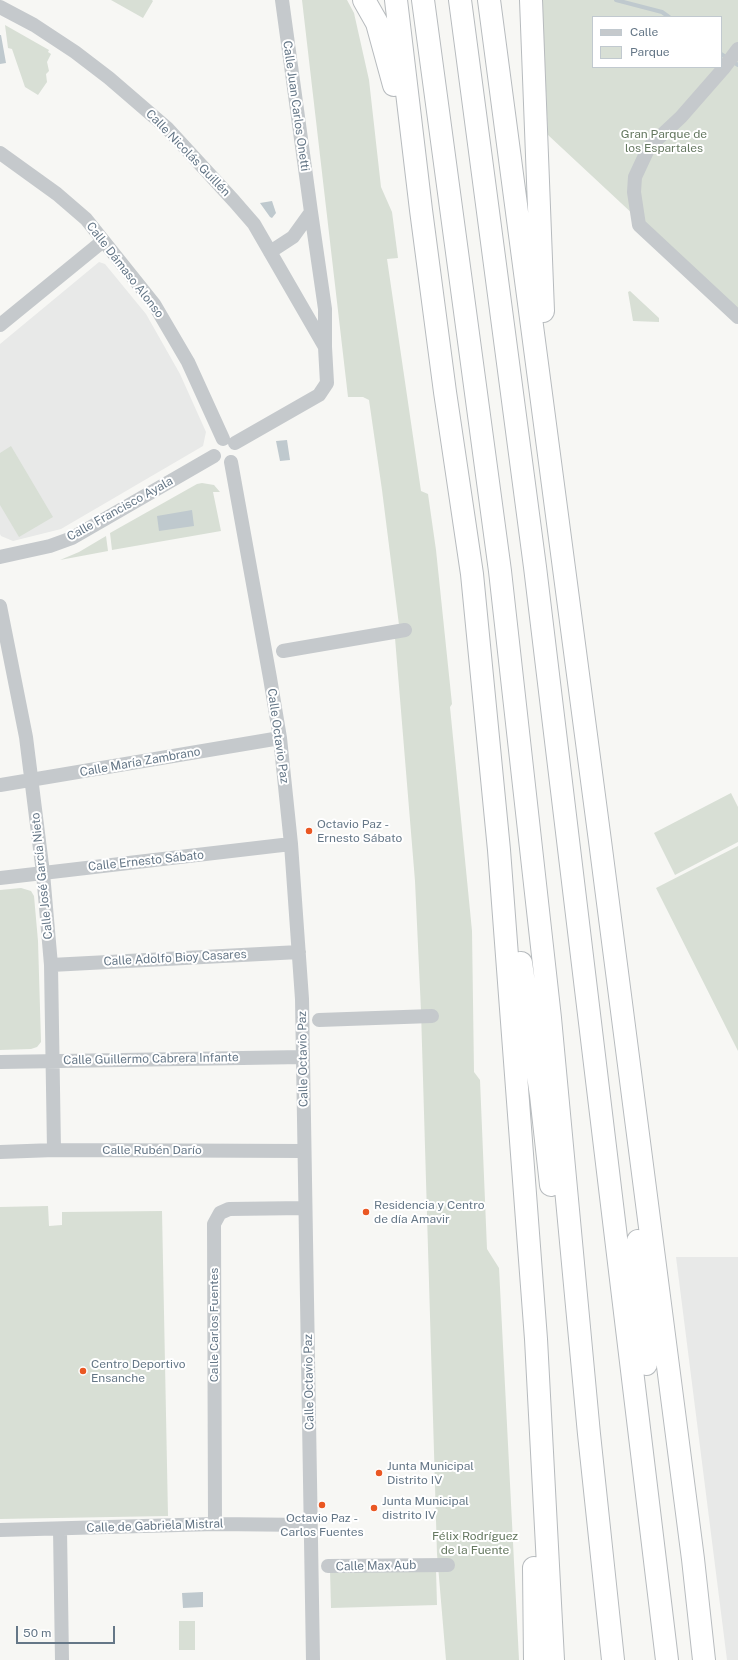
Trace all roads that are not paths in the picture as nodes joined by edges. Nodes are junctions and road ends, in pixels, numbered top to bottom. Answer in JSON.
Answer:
{"nodes":[{"id":1,"x":282,"y":0,"type":"edge"},
{"id":2,"x":364,"y":0,"type":"edge"},
{"id":3,"x":396,"y":0,"type":"edge"},
{"id":4,"x":423,"y":0,"type":"edge"},
{"id":5,"x":460,"y":0,"type":"edge"},
{"id":6,"x":489,"y":0,"type":"edge"},
{"id":7,"x":531,"y":0,"type":"edge"},
{"id":8,"x":0,"y":7,"type":"edge"},
{"id":9,"x":738,"y":49,"type":"edge"},
{"id":10,"x":0,"y":152,"type":"edge"},
{"id":11,"x":421,"y":210,"type":"junction"},
{"id":12,"x":311,"y":212,"type":"junction"},
{"id":13,"x":103,"y":241,"type":"junction"},
{"id":14,"x":270,"y":252,"type":"junction"},
{"id":15,"x":738,"y":317,"type":"edge"},
{"id":16,"x":0,"y":325,"type":"edge"},
{"id":17,"x":325,"y":347,"type":"junction"},
{"id":18,"x":229,"y":441,"type":"junction"},
{"id":19,"x":214,"y":456,"type":"junction"},
{"id":20,"x":231,"y":462,"type":"junction"},
{"id":21,"x":0,"y":557,"type":"edge"},
{"id":22,"x":563,"y":562,"type":"junction"},
{"id":23,"x":0,"y":606,"type":"edge"},
{"id":24,"x":405,"y":630,"type":"dead end"},
{"id":25,"x":283,"y":650,"type":"dead end"},
{"id":26,"x":280,"y":738,"type":"junction"},
{"id":27,"x":31,"y":780,"type":"junction"},
{"id":28,"x":0,"y":785,"type":"edge"},
{"id":29,"x":291,"y":844,"type":"junction"},
{"id":30,"x":499,"y":850,"type":"junction"},
{"id":31,"x":44,"y":873,"type":"junction"},
{"id":32,"x":0,"y":878,"type":"edge"},
{"id":33,"x":299,"y":952,"type":"junction"},
{"id":34,"x":51,"y":965,"type":"junction"},
{"id":35,"x":432,"y":1016,"type":"dead end"},
{"id":36,"x":319,"y":1020,"type":"dead end"},
{"id":37,"x":625,"y":1037,"type":"junction"},
{"id":38,"x":303,"y":1057,"type":"junction"},
{"id":39,"x":53,"y":1061,"type":"junction"},
{"id":40,"x":0,"y":1062,"type":"edge"},
{"id":41,"x":54,"y":1150,"type":"junction"},
{"id":42,"x":304,"y":1151,"type":"junction"},
{"id":43,"x":0,"y":1152,"type":"edge"},
{"id":44,"x":305,"y":1208,"type":"junction"},
{"id":45,"x":536,"y":1338,"type":"junction"},
{"id":46,"x":589,"y":1434,"type":"junction"},
{"id":47,"x":215,"y":1524,"type":"junction"},
{"id":48,"x":310,"y":1525,"type":"junction"},
{"id":49,"x":60,"y":1529,"type":"junction"},
{"id":50,"x":0,"y":1530,"type":"edge"},
{"id":51,"x":692,"y":1559,"type":"junction"},
{"id":52,"x":448,"y":1565,"type":"dead end"},
{"id":53,"x":328,"y":1566,"type":"dead end"},
{"id":54,"x":660,"y":1597,"type":"junction"},
{"id":55,"x":62,"y":1660,"type":"edge"},
{"id":56,"x":314,"y":1660,"type":"edge"},
{"id":57,"x":535,"y":1660,"type":"edge"},
{"id":58,"x":553,"y":1660,"type":"edge"},
{"id":59,"x":612,"y":1660,"type":"edge"},
{"id":60,"x":667,"y":1660,"type":"edge"},
{"id":61,"x":704,"y":1660,"type":"edge"},
{"id":62,"x":714,"y":1660,"type":"edge"}],
"edges":[{"from":1,"to":12,"type":"street","name":"Calle Juan Carlos Onetti"},
{"from":2,"to":11,"type":"highway"},
{"from":3,"to":11,"type":"highway"},
{"from":4,"to":46,"type":"highway"},
{"from":5,"to":54,"type":"highway"},
{"from":6,"to":22,"type":"highway"},
{"from":7,"to":22,"type":"highway"},
{"from":8,"to":14,"type":"street","name":"Calle Nicolás Guillén"},
{"from":9,"to":15,"type":"street"},
{"from":10,"to":13,"type":"street","name":"Calle Dámaso Alonso"},
{"from":11,"to":30,"type":"highway"},
{"from":12,"to":14,"type":"street"},
{"from":12,"to":17,"type":"street","name":"Calle Juan Carlos Onetti"},
{"from":13,"to":16,"type":"street"},
{"from":13,"to":18,"type":"street","name":"Calle Dámaso Alonso"},
{"from":14,"to":17,"type":"street","name":"Calle Nicolás Guillén"},
{"from":17,"to":18,"type":"street"},
{"from":18,"to":19,"type":"street"},
{"from":18,"to":20,"type":"street"},
{"from":19,"to":20,"type":"street"},
{"from":19,"to":21,"type":"street","name":"Calle Francisco Ayala"},
{"from":20,"to":26,"type":"street","name":"Calle Octavio Paz"},
{"from":22,"to":37,"type":"highway"},
{"from":23,"to":27,"type":"street","name":"Calle José García Nieto"},
{"from":24,"to":25,"type":"street"},
{"from":26,"to":27,"type":"street","name":"Calle María Zambrano"},
{"from":26,"to":29,"type":"street","name":"Calle Octavio Paz"},
{"from":27,"to":28,"type":"street","name":"Calle María Zambrano"},
{"from":27,"to":31,"type":"street","name":"Calle José García Nieto"},
{"from":29,"to":31,"type":"street","name":"Calle Ernesto Sábato"},
{"from":29,"to":33,"type":"street","name":"Calle Octavio Paz"},
{"from":30,"to":45,"type":"highway"},
{"from":30,"to":46,"type":"highway"},
{"from":31,"to":32,"type":"street","name":"Calle Ernesto Sábato"},
{"from":31,"to":34,"type":"street","name":"Calle José García Nieto"},
{"from":33,"to":34,"type":"street","name":"Calle Adolfo Bioy Casares"},
{"from":33,"to":38,"type":"street","name":"Calle Octavio Paz"},
{"from":34,"to":39,"type":"street","name":"Calle José García Nieto"},
{"from":35,"to":36,"type":"street"},
{"from":37,"to":51,"type":"highway"},
{"from":37,"to":54,"type":"highway"},
{"from":38,"to":39,"type":"street","name":"Calle Guillermo Cabrera Infante"},
{"from":38,"to":42,"type":"street","name":"Calle Octavio Paz"},
{"from":39,"to":40,"type":"street","name":"Calle Guillermo Cabrera Infante"},
{"from":39,"to":41,"type":"street","name":"Calle José García Nieto"},
{"from":41,"to":42,"type":"street","name":"Calle Rubén Darío"},
{"from":41,"to":43,"type":"street","name":"Calle Rubén Darío"},
{"from":42,"to":44,"type":"street","name":"Calle Octavio Paz"},
{"from":44,"to":47,"type":"street","name":"Calle Carlos Fuentes"},
{"from":44,"to":48,"type":"street","name":"Calle Octavio Paz"},
{"from":45,"to":57,"type":"highway"},
{"from":45,"to":58,"type":"highway"},
{"from":46,"to":59,"type":"highway"},
{"from":47,"to":48,"type":"street","name":"Calle de Gabriela Mistral"},
{"from":47,"to":49,"type":"street","name":"Calle de Gabriela Mistral"},
{"from":48,"to":56,"type":"street","name":"Calle Octavio Paz"},
{"from":49,"to":50,"type":"street","name":"Calle de Gabriela Mistral"},
{"from":49,"to":55,"type":"street"},
{"from":51,"to":61,"type":"highway"},
{"from":51,"to":62,"type":"highway"},
{"from":52,"to":53,"type":"street","name":"Calle Max Aub"},
{"from":54,"to":60,"type":"highway"}]}
